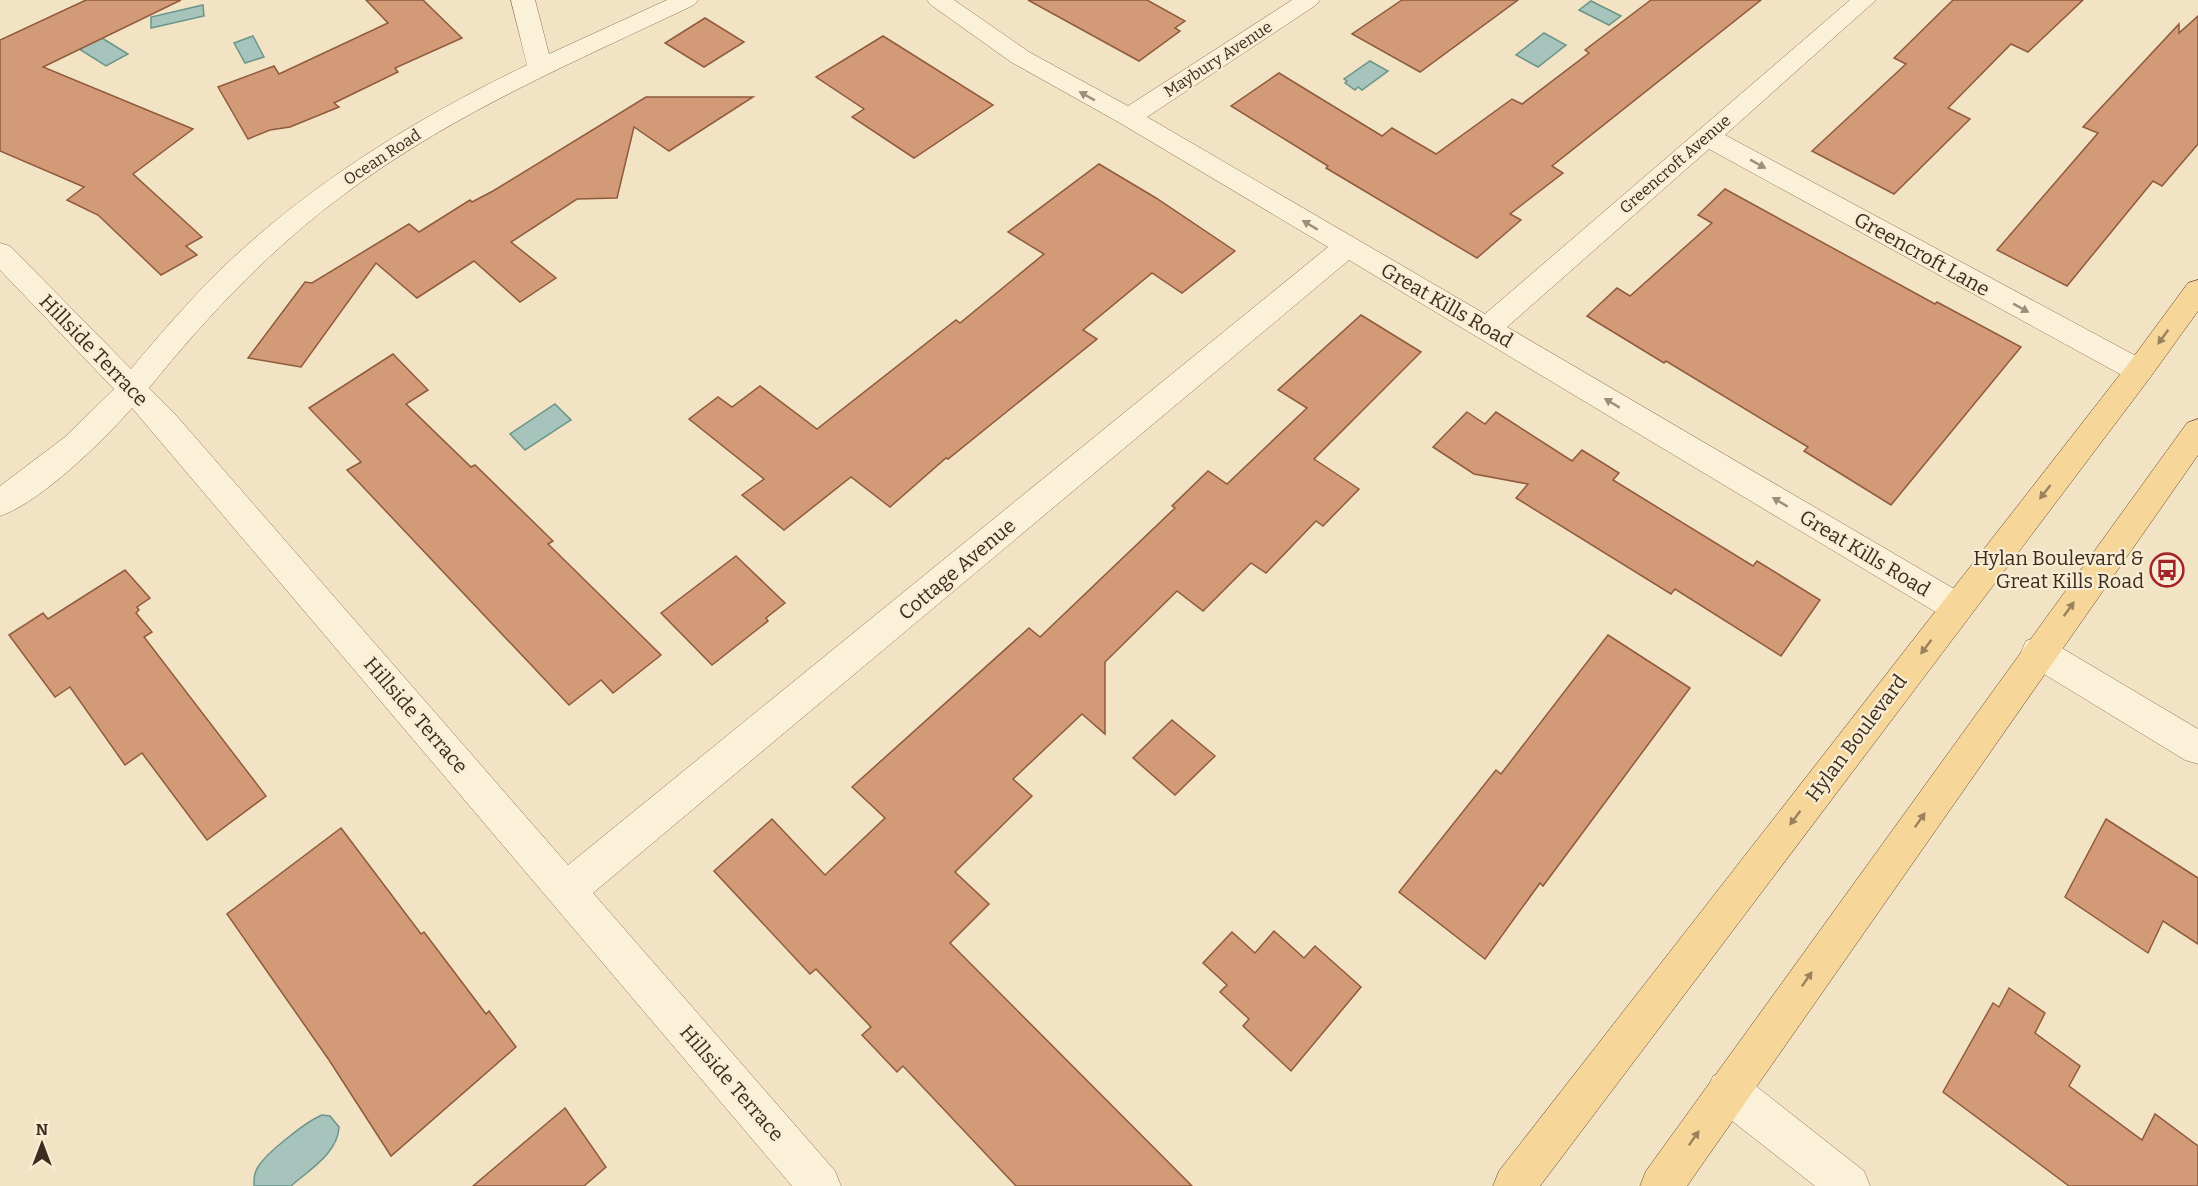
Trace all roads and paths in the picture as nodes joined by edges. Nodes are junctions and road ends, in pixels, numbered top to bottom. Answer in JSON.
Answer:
{"nodes":[{"id":1,"x":523,"y":0,"type":"edge"},
{"id":2,"x":686,"y":0,"type":"edge"},
{"id":3,"x":939,"y":0,"type":"edge"},
{"id":4,"x":1308,"y":0,"type":"edge"},
{"id":5,"x":1864,"y":0,"type":"edge"},
{"id":6,"x":541,"y":69,"type":"junction"},
{"id":7,"x":1129,"y":117,"type":"junction"},
{"id":8,"x":1706,"y":136,"type":"junction"},
{"id":9,"x":1346,"y":246,"type":"junction"},
{"id":10,"x":0,"y":253,"type":"edge"},
{"id":11,"x":2198,"y":290,"type":"edge"},
{"id":12,"x":1487,"y":329,"type":"junction"},
{"id":13,"x":2139,"y":371,"type":"junction"},
{"id":14,"x":133,"y":388,"type":"junction"},
{"id":15,"x":2198,"y":430,"type":"edge"},
{"id":16,"x":0,"y":503,"type":"edge"},
{"id":17,"x":1956,"y":607,"type":"junction"},
{"id":18,"x":2038,"y":652,"type":"junction"},
{"id":19,"x":2198,"y":748,"type":"edge"},
{"id":20,"x":567,"y":890,"type":"junction"},
{"id":21,"x":1728,"y":1091,"type":"junction"},
{"id":22,"x":820,"y":1186,"type":"edge"},
{"id":23,"x":1514,"y":1186,"type":"edge"},
{"id":24,"x":1661,"y":1186,"type":"edge"},
{"id":25,"x":1849,"y":1186,"type":"edge"}],
"edges":[{"from":1,"to":6,"type":"street"},
{"from":2,"to":6,"type":"street","name":"Ocean Road"},
{"from":7,"to":3,"type":"street","name":"Great Kills Road","one_way":true},
{"from":4,"to":7,"type":"street","name":"Maybury Avenue"},
{"from":5,"to":8,"type":"street","name":"Greencroft Avenue"},
{"from":6,"to":14,"type":"street","name":"Ocean Road"},
{"from":9,"to":7,"type":"street","name":"Great Kills Road","one_way":true},
{"from":8,"to":12,"type":"street","name":"Greencroft Avenue"},
{"from":8,"to":13,"type":"street","name":"Greencroft Lane","one_way":true},
{"from":9,"to":12,"type":"street","name":"Great Kills Road"},
{"from":9,"to":20,"type":"street","name":"Cottage Avenue"},
{"from":10,"to":14,"type":"street","name":"Hillside Terrace"},
{"from":11,"to":13,"type":"main road","name":"Hylan Boulevard","one_way":true},
{"from":17,"to":12,"type":"street","name":"Great Kills Road","one_way":true},
{"from":13,"to":17,"type":"main road","name":"Hylan Boulevard","one_way":true},
{"from":14,"to":16,"type":"street","name":"Ocean Road"},
{"from":14,"to":20,"type":"street","name":"Hillside Terrace"},
{"from":18,"to":15,"type":"main road","one_way":true},
{"from":17,"to":23,"type":"main road","name":"Hylan Boulevard","one_way":true},
{"from":18,"to":19,"type":"street"},
{"from":21,"to":18,"type":"main road","one_way":true},
{"from":20,"to":22,"type":"street","name":"Hillside Terrace"},
{"from":24,"to":21,"type":"main road","one_way":true},
{"from":21,"to":25,"type":"street"}]}
